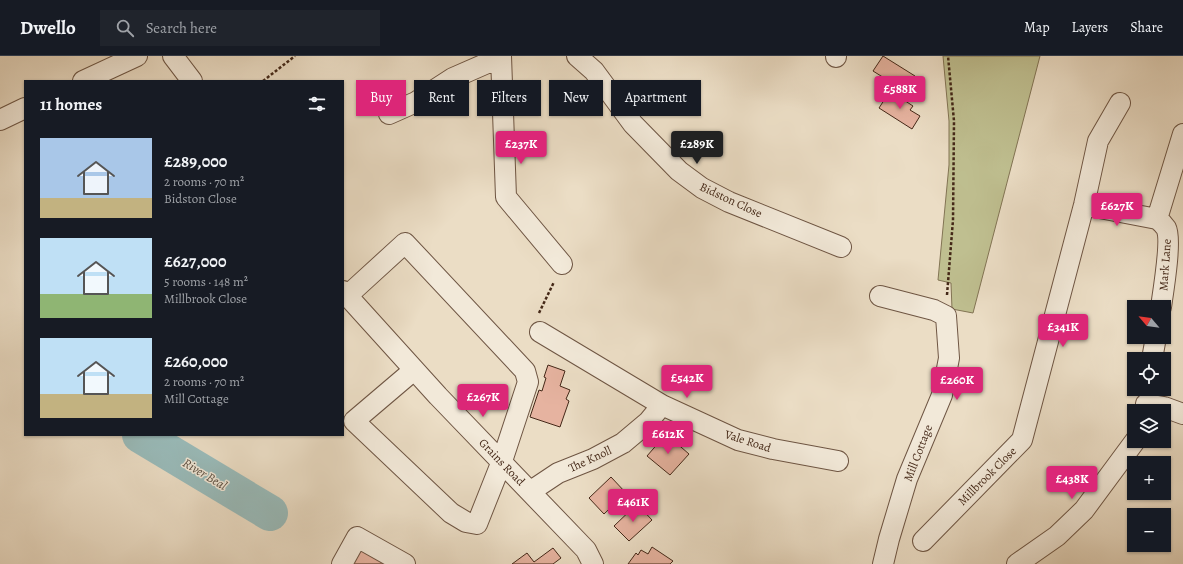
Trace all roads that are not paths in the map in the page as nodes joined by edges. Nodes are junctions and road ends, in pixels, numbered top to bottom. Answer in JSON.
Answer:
{"nodes":[{"id":1,"x":137,"y":56,"type":"edge"},
{"id":2,"x":173,"y":56,"type":"edge"},
{"id":3,"x":501,"y":56,"type":"edge"},
{"id":4,"x":577,"y":56,"type":"edge"},
{"id":5,"x":85,"y":80,"type":"edge"},
{"id":6,"x":191,"y":80,"type":"edge"},
{"id":7,"x":1120,"y":103,"type":"dead end"},
{"id":8,"x":406,"y":106,"type":"edge"},
{"id":9,"x":24,"y":108,"type":"edge"},
{"id":10,"x":0,"y":120,"type":"edge"},
{"id":11,"x":1183,"y":134,"type":"edge"},
{"id":12,"x":1084,"y":205,"type":"junction"},
{"id":13,"x":1157,"y":219,"type":"junction"},
{"id":14,"x":1175,"y":237,"type":"edge"},
{"id":15,"x":841,"y":247,"type":"dead end"},
{"id":16,"x":562,"y":264,"type":"road end"},
{"id":17,"x":345,"y":293,"type":"edge"},
{"id":18,"x":880,"y":296,"type":"dead end"},
{"id":19,"x":1162,"y":300,"type":"edge"},
{"id":20,"x":540,"y":332,"type":"road end"},
{"id":21,"x":414,"y":370,"type":"junction"},
{"id":22,"x":1146,"y":401,"type":"edge"},
{"id":23,"x":662,"y":405,"type":"junction"},
{"id":24,"x":1183,"y":414,"type":"edge"},
{"id":25,"x":1130,"y":448,"type":"edge"},
{"id":26,"x":502,"y":461,"type":"junction"},
{"id":27,"x":838,"y":461,"type":"dead end"},
{"id":28,"x":531,"y":490,"type":"junction"},
{"id":29,"x":923,"y":541,"type":"dead end"},
{"id":30,"x":342,"y":564,"type":"edge"},
{"id":31,"x":405,"y":564,"type":"edge"},
{"id":32,"x":593,"y":564,"type":"edge"},
{"id":33,"x":883,"y":564,"type":"edge"},
{"id":34,"x":1017,"y":564,"type":"edge"}],
"edges":[{"from":1,"to":5,"type":"street"},
{"from":2,"to":6,"type":"street"},
{"from":3,"to":8,"type":"street"},
{"from":3,"to":16,"type":"street"},
{"from":4,"to":15,"type":"street","name":"Bidston Close"},
{"from":7,"to":12,"type":"street","name":"Millbrook Close"},
{"from":9,"to":10,"type":"street"},
{"from":11,"to":13,"type":"street"},
{"from":12,"to":13,"type":"street"},
{"from":12,"to":29,"type":"street","name":"Millbrook Close"},
{"from":13,"to":14,"type":"street","name":"Mark Lane"},
{"from":14,"to":19,"type":"street","name":"Mark Lane"},
{"from":17,"to":21,"type":"street","name":"Grains Road"},
{"from":17,"to":26,"type":"street"},
{"from":18,"to":33,"type":"street","name":"Mill Cottage"},
{"from":20,"to":23,"type":"street","name":"Vale Road"},
{"from":21,"to":26,"type":"street","name":"Grains Road"},
{"from":21,"to":26,"type":"street"},
{"from":22,"to":24,"type":"street"},
{"from":23,"to":27,"type":"street","name":"Vale Road"},
{"from":23,"to":28,"type":"street","name":"The Knoll"},
{"from":25,"to":34,"type":"street"},
{"from":26,"to":28,"type":"street","name":"Grains Road"},
{"from":28,"to":32,"type":"street","name":"Grains Road"},
{"from":30,"to":31,"type":"street"}]}
